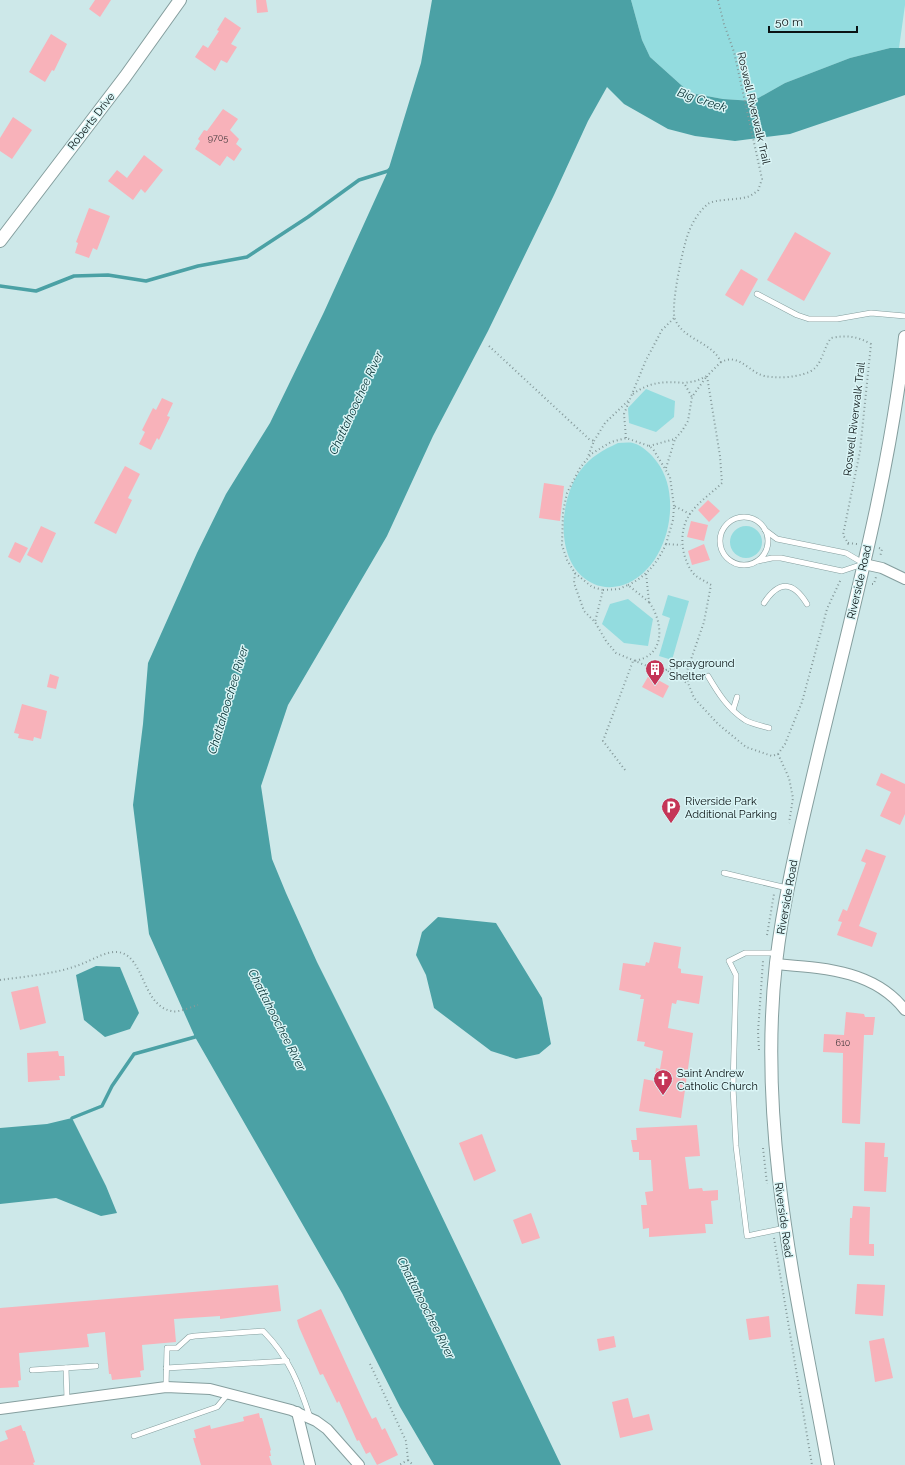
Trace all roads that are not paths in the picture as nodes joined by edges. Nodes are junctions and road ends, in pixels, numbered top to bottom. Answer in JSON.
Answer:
{"nodes":[{"id":1,"x":180,"y":0,"type":"edge"},
{"id":2,"x":0,"y":240,"type":"edge"},
{"id":3,"x":757,"y":294,"type":"dead end"},
{"id":4,"x":905,"y":316,"type":"edge"},
{"id":5,"x":905,"y":337,"type":"edge"},
{"id":6,"x":765,"y":529,"type":"junction"},
{"id":7,"x":755,"y":562,"type":"junction"},
{"id":8,"x":864,"y":564,"type":"junction"},
{"id":9,"x":905,"y":579,"type":"edge"},
{"id":10,"x":764,"y":603,"type":"dead end"},
{"id":11,"x":807,"y":604,"type":"dead end"},
{"id":12,"x":708,"y":676,"type":"dead end"},
{"id":13,"x":737,"y":697,"type":"dead end"},
{"id":14,"x":733,"y":710,"type":"junction"},
{"id":15,"x":769,"y":728,"type":"dead end"},
{"id":16,"x":724,"y":873,"type":"dead end"},
{"id":17,"x":788,"y":888,"type":"junction"},
{"id":18,"x":777,"y":959,"type":"junction"},
{"id":19,"x":905,"y":1010,"type":"edge"},
{"id":20,"x":785,"y":1228,"type":"junction"},
{"id":21,"x":287,"y":1361,"type":"junction"},
{"id":22,"x":96,"y":1366,"type":"dead end"},
{"id":23,"x":66,"y":1368,"type":"junction"},
{"id":24,"x":166,"y":1368,"type":"junction"},
{"id":25,"x":32,"y":1370,"type":"dead end"},
{"id":26,"x":166,"y":1387,"type":"junction"},
{"id":27,"x":228,"y":1394,"type":"junction"},
{"id":28,"x":67,"y":1400,"type":"junction"},
{"id":29,"x":0,"y":1409,"type":"edge"},
{"id":30,"x":297,"y":1412,"type":"junction"},
{"id":31,"x":311,"y":1418,"type":"junction"},
{"id":32,"x":134,"y":1436,"type":"dead end"},
{"id":33,"x":310,"y":1465,"type":"edge"},
{"id":34,"x":359,"y":1465,"type":"edge"},
{"id":35,"x":828,"y":1465,"type":"edge"}],
"edges":[{"from":1,"to":2,"type":"street","name":"Roberts Drive"},
{"from":3,"to":4,"type":"lane"},
{"from":5,"to":8,"type":"street","name":"Riverside Road"},
{"from":6,"to":7,"type":"lane"},
{"from":6,"to":7,"type":"lane"},
{"from":6,"to":8,"type":"lane"},
{"from":7,"to":8,"type":"lane"},
{"from":8,"to":9,"type":"street"},
{"from":8,"to":17,"type":"street","name":"Riverside Road"},
{"from":10,"to":11,"type":"lane"},
{"from":12,"to":14,"type":"lane"},
{"from":13,"to":14,"type":"lane"},
{"from":14,"to":15,"type":"lane"},
{"from":16,"to":17,"type":"lane"},
{"from":17,"to":18,"type":"street","name":"Riverside Road"},
{"from":18,"to":19,"type":"street"},
{"from":18,"to":20,"type":"street","name":"Riverside Road"},
{"from":18,"to":20,"type":"lane"},
{"from":20,"to":35,"type":"street","name":"Riverside Road"},
{"from":21,"to":24,"type":"lane"},
{"from":21,"to":24,"type":"lane"},
{"from":21,"to":31,"type":"lane"},
{"from":22,"to":23,"type":"lane"},
{"from":23,"to":25,"type":"lane"},
{"from":23,"to":28,"type":"lane"},
{"from":24,"to":26,"type":"lane"},
{"from":26,"to":27,"type":"street"},
{"from":26,"to":28,"type":"street"},
{"from":27,"to":30,"type":"street"},
{"from":27,"to":32,"type":"lane"},
{"from":28,"to":29,"type":"street"},
{"from":30,"to":31,"type":"street"},
{"from":30,"to":33,"type":"street"},
{"from":31,"to":34,"type":"street"}]}
